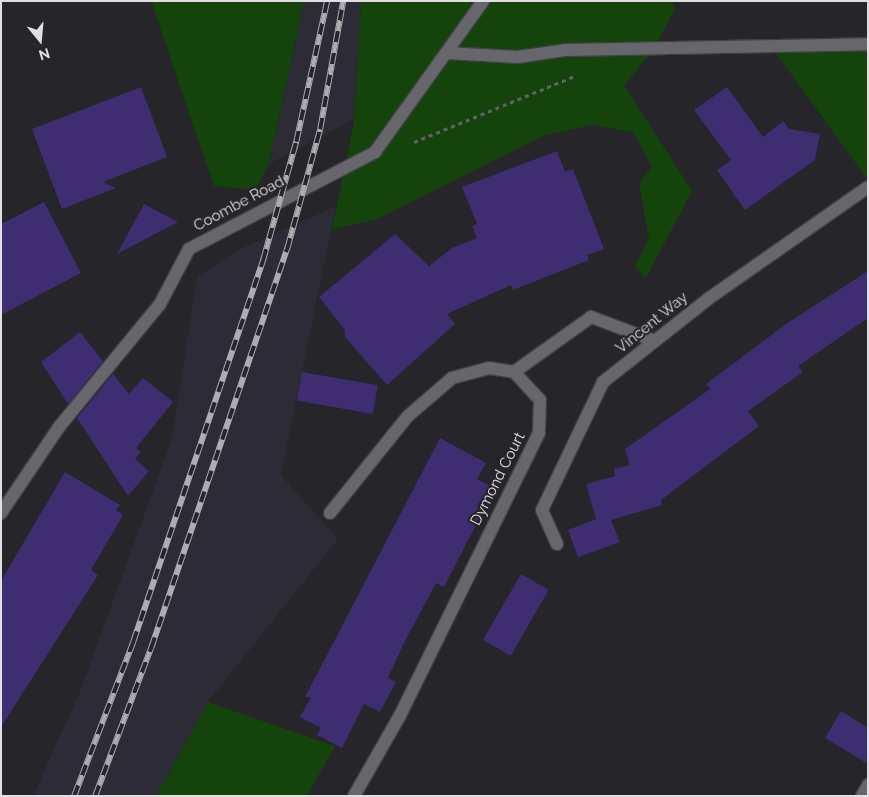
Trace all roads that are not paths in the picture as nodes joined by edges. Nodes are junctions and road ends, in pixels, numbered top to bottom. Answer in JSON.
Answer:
{"nodes":[{"id":1,"x":483,"y":1,"type":"edge"},
{"id":2,"x":868,"y":44,"type":"edge"},
{"id":3,"x":446,"y":53,"type":"junction"},
{"id":4,"x":868,"y":187,"type":"edge"},
{"id":5,"x":655,"y":341,"type":"junction"},
{"id":6,"x":514,"y":372,"type":"junction"},
{"id":7,"x":1,"y":512,"type":"edge"},
{"id":8,"x":330,"y":513,"type":"dead end"},
{"id":9,"x":557,"y":544,"type":"dead end"},
{"id":10,"x":868,"y":786,"type":"edge"},
{"id":11,"x":354,"y":796,"type":"edge"},
{"id":12,"x":862,"y":796,"type":"edge"}],
"edges":[{"from":1,"to":3,"type":"street","name":"Coombe Road"},
{"from":2,"to":3,"type":"street"},
{"from":3,"to":7,"type":"street","name":"Coombe Road"},
{"from":4,"to":5,"type":"street","name":"Vincent Way"},
{"from":5,"to":6,"type":"street"},
{"from":5,"to":9,"type":"street","name":"Vincent Way"},
{"from":6,"to":8,"type":"street"},
{"from":6,"to":11,"type":"street","name":"Dymond Court"},
{"from":10,"to":12,"type":"street"}]}
